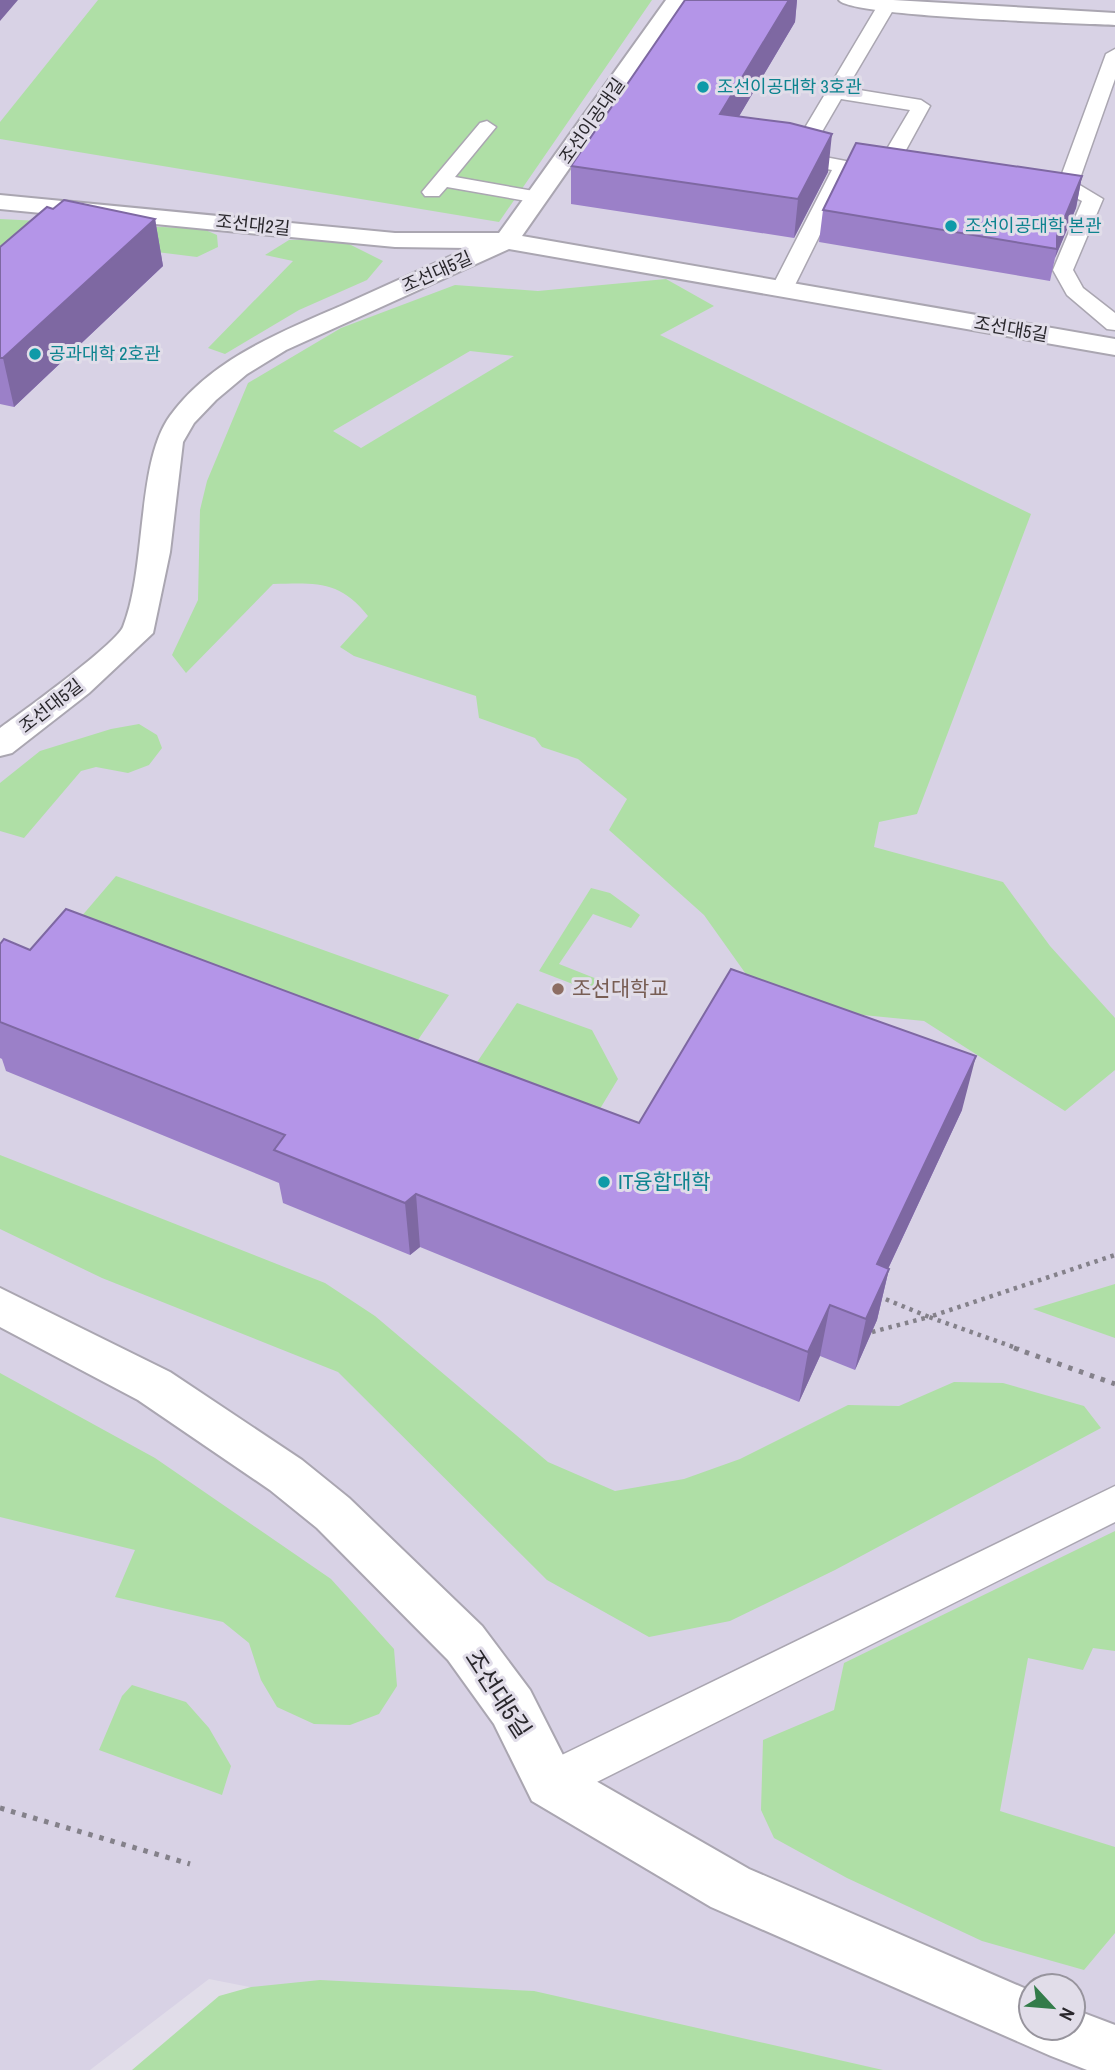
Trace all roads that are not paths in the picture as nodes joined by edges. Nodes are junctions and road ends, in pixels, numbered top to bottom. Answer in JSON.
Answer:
{"nodes":[{"id":1,"x":677,"y":0,"type":"edge"},
{"id":2,"x":849,"y":0,"type":"edge"},
{"id":3,"x":887,"y":5,"type":"junction"},
{"id":4,"x":1115,"y":19,"type":"edge"},
{"id":5,"x":1115,"y":54,"type":"edge"},
{"id":6,"x":835,"y":93,"type":"junction"},
{"id":7,"x":487,"y":127,"type":"dead end"},
{"id":8,"x":891,"y":159,"type":"junction"},
{"id":9,"x":918,"y":163,"type":"edge"},
{"id":10,"x":844,"y":166,"type":"junction"},
{"id":11,"x":1013,"y":178,"type":"edge"},
{"id":12,"x":1067,"y":186,"type":"junction"},
{"id":13,"x":538,"y":198,"type":"junction"},
{"id":14,"x":0,"y":202,"type":"edge"},
{"id":15,"x":506,"y":242,"type":"junction"},
{"id":16,"x":782,"y":289,"type":"junction"},
{"id":17,"x":1115,"y":324,"type":"edge"},
{"id":18,"x":1115,"y":347,"type":"edge"},
{"id":19,"x":0,"y":745,"type":"edge"},
{"id":20,"x":0,"y":1306,"type":"edge"},
{"id":21,"x":1115,"y":1503,"type":"edge"},
{"id":22,"x":550,"y":1783,"type":"junction"},
{"id":23,"x":1017,"y":2013,"type":"edge"},
{"id":24,"x":1087,"y":2042,"type":"edge"},
{"id":25,"x":1115,"y":2053,"type":"edge"}],
"edges":[{"from":1,"to":13,"type":"street","name":"조선이공대길"},
{"from":2,"to":3,"type":"street"},
{"from":3,"to":4,"type":"street"},
{"from":3,"to":6,"type":"lane"},
{"from":5,"to":12,"type":"lane"},
{"from":6,"to":8,"type":"lane"},
{"from":6,"to":10,"type":"lane"},
{"from":7,"to":13,"type":"lane"},
{"from":8,"to":9,"type":"lane"},
{"from":8,"to":10,"type":"lane"},
{"from":10,"to":16,"type":"lane"},
{"from":11,"to":12,"type":"lane"},
{"from":12,"to":17,"type":"lane"},
{"from":13,"to":15,"type":"street","name":"조선이공대길"},
{"from":14,"to":15,"type":"street","name":"조선대2길"},
{"from":15,"to":16,"type":"street","name":"조선대5길"},
{"from":15,"to":19,"type":"street","name":"조선대5길"},
{"from":16,"to":18,"type":"street","name":"조선대5길"},
{"from":20,"to":22,"type":"street","name":"조선대5길"},
{"from":21,"to":22,"type":"lane"},
{"from":22,"to":23,"type":"street"},
{"from":24,"to":25,"type":"street"}]}
